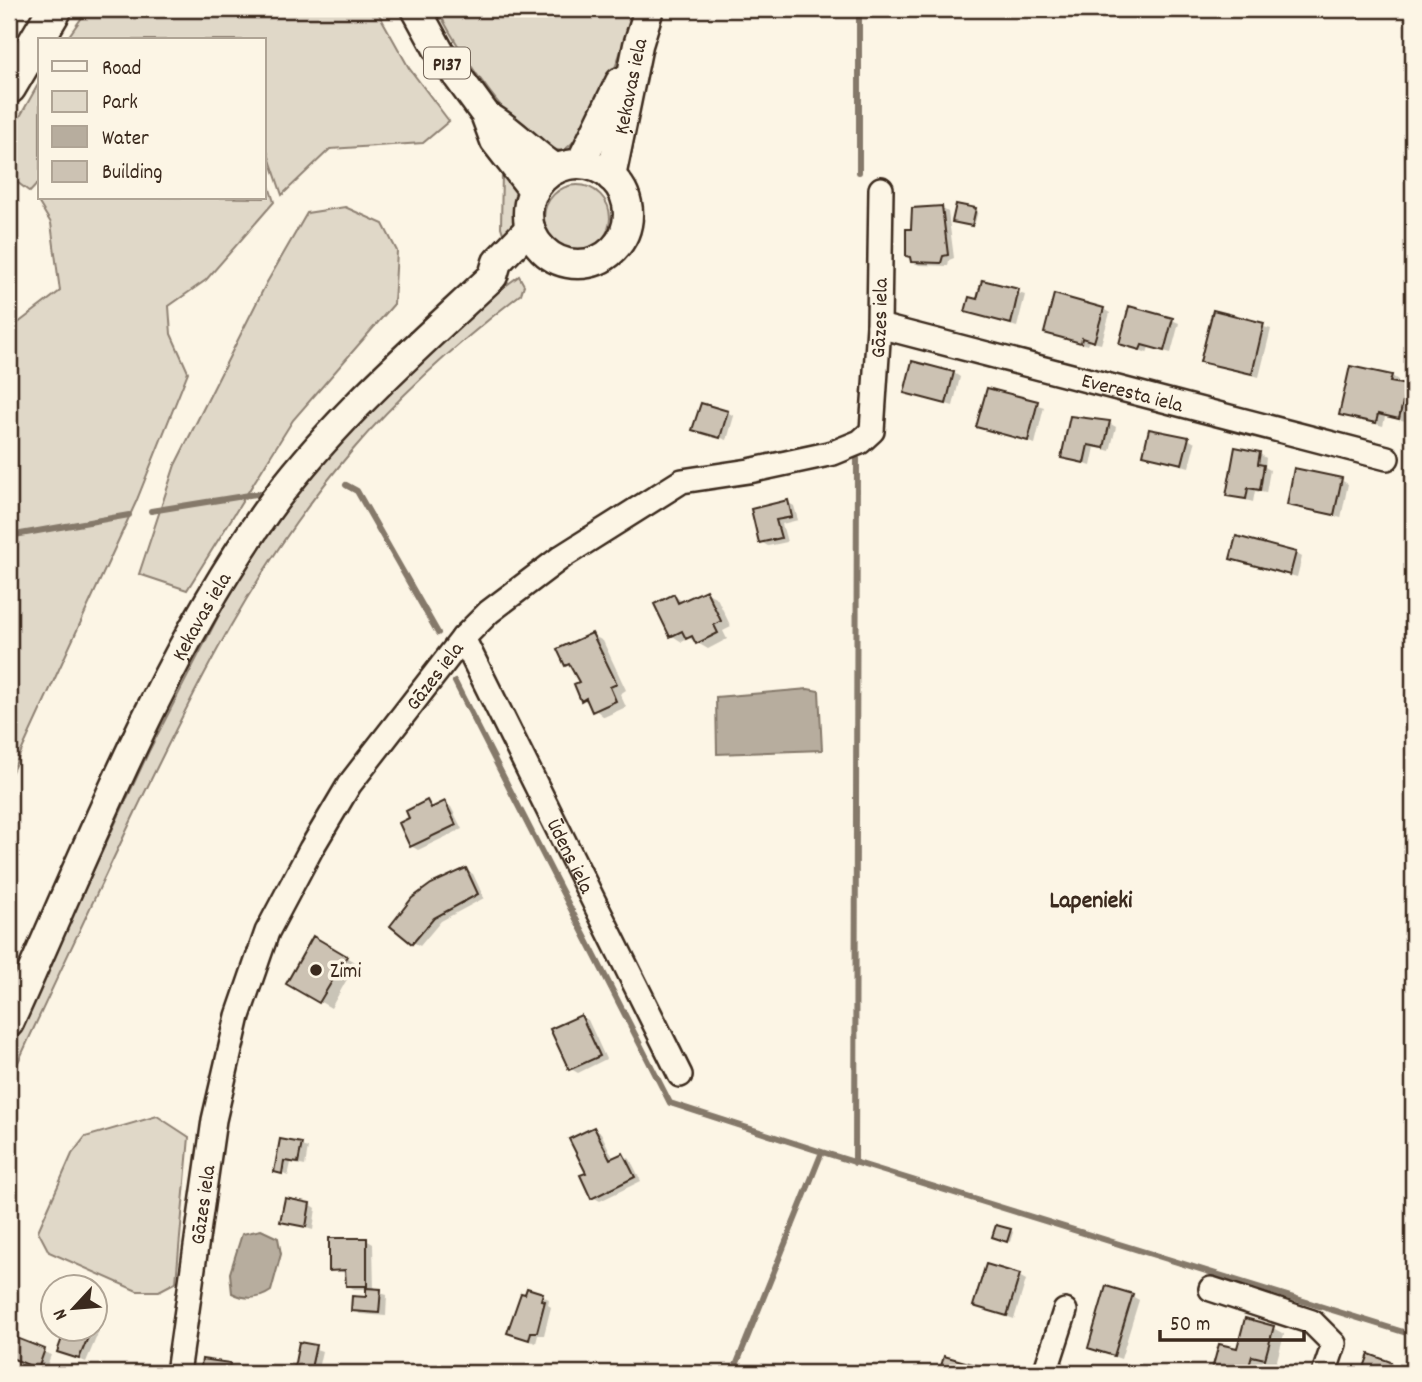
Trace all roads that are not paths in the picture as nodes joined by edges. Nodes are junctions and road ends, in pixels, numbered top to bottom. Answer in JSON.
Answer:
{"nodes":[{"id":1,"x":55,"y":9,"type":"edge"},
{"id":2,"x":416,"y":9,"type":"edge"},
{"id":3,"x":649,"y":9,"type":"edge"},
{"id":4,"x":638,"y":44,"type":"junction"},
{"id":5,"x":9,"y":87,"type":"edge"},
{"id":6,"x":485,"y":114,"type":"junction"},
{"id":7,"x":568,"y":166,"type":"junction"},
{"id":8,"x":611,"y":177,"type":"junction"},
{"id":9,"x":881,"y":189,"type":"dead end"},
{"id":10,"x":534,"y":191,"type":"junction"},
{"id":11,"x":530,"y":228,"type":"junction"},
{"id":12,"x":551,"y":256,"type":"junction"},
{"id":13,"x":493,"y":276,"type":"junction"},
{"id":14,"x":879,"y":326,"type":"junction"},
{"id":15,"x":1387,"y":458,"type":"dead end"},
{"id":16,"x":463,"y":638,"type":"junction"},
{"id":17,"x":9,"y":1023,"type":"edge"},
{"id":18,"x":680,"y":1075,"type":"dead end"},
{"id":19,"x":1211,"y":1289,"type":"dead end"},
{"id":20,"x":1065,"y":1311,"type":"dead end"},
{"id":21,"x":178,"y":1373,"type":"edge"},
{"id":22,"x":1045,"y":1373,"type":"edge"},
{"id":23,"x":1325,"y":1373,"type":"edge"}],
"edges":[{"from":1,"to":5,"type":"highway"},
{"from":2,"to":6,"type":"main road","number":"P137"},
{"from":3,"to":4,"type":"main road"},
{"from":4,"to":7,"type":"main road","name":"Ķekavas iela"},
{"from":4,"to":8,"type":"main road","name":"Ķekavas iela"},
{"from":6,"to":7,"type":"main road","number":"P137"},
{"from":6,"to":10,"type":"main road","number":"P137"},
{"from":7,"to":8,"type":"main road","name":"Ķekavas iela"},
{"from":7,"to":10,"type":"main road","name":"Ķekavas iela"},
{"from":8,"to":12,"type":"main road","name":"Ķekavas iela"},
{"from":9,"to":14,"type":"street","name":"Gāzes iela"},
{"from":10,"to":11,"type":"main road"},
{"from":11,"to":12,"type":"main road"},
{"from":11,"to":13,"type":"main road","name":"Ķekavas iela"},
{"from":12,"to":13,"type":"main road","name":"Ķekavas iela"},
{"from":13,"to":17,"type":"main road","name":"Ķekavas iela"},
{"from":14,"to":15,"type":"street","name":"Everesta iela"},
{"from":14,"to":16,"type":"street","name":"Gāzes iela"},
{"from":16,"to":18,"type":"street","name":"Ūdens iela"},
{"from":16,"to":21,"type":"street","name":"Gāzes iela"},
{"from":19,"to":23,"type":"street"},
{"from":20,"to":22,"type":"street"}]}
